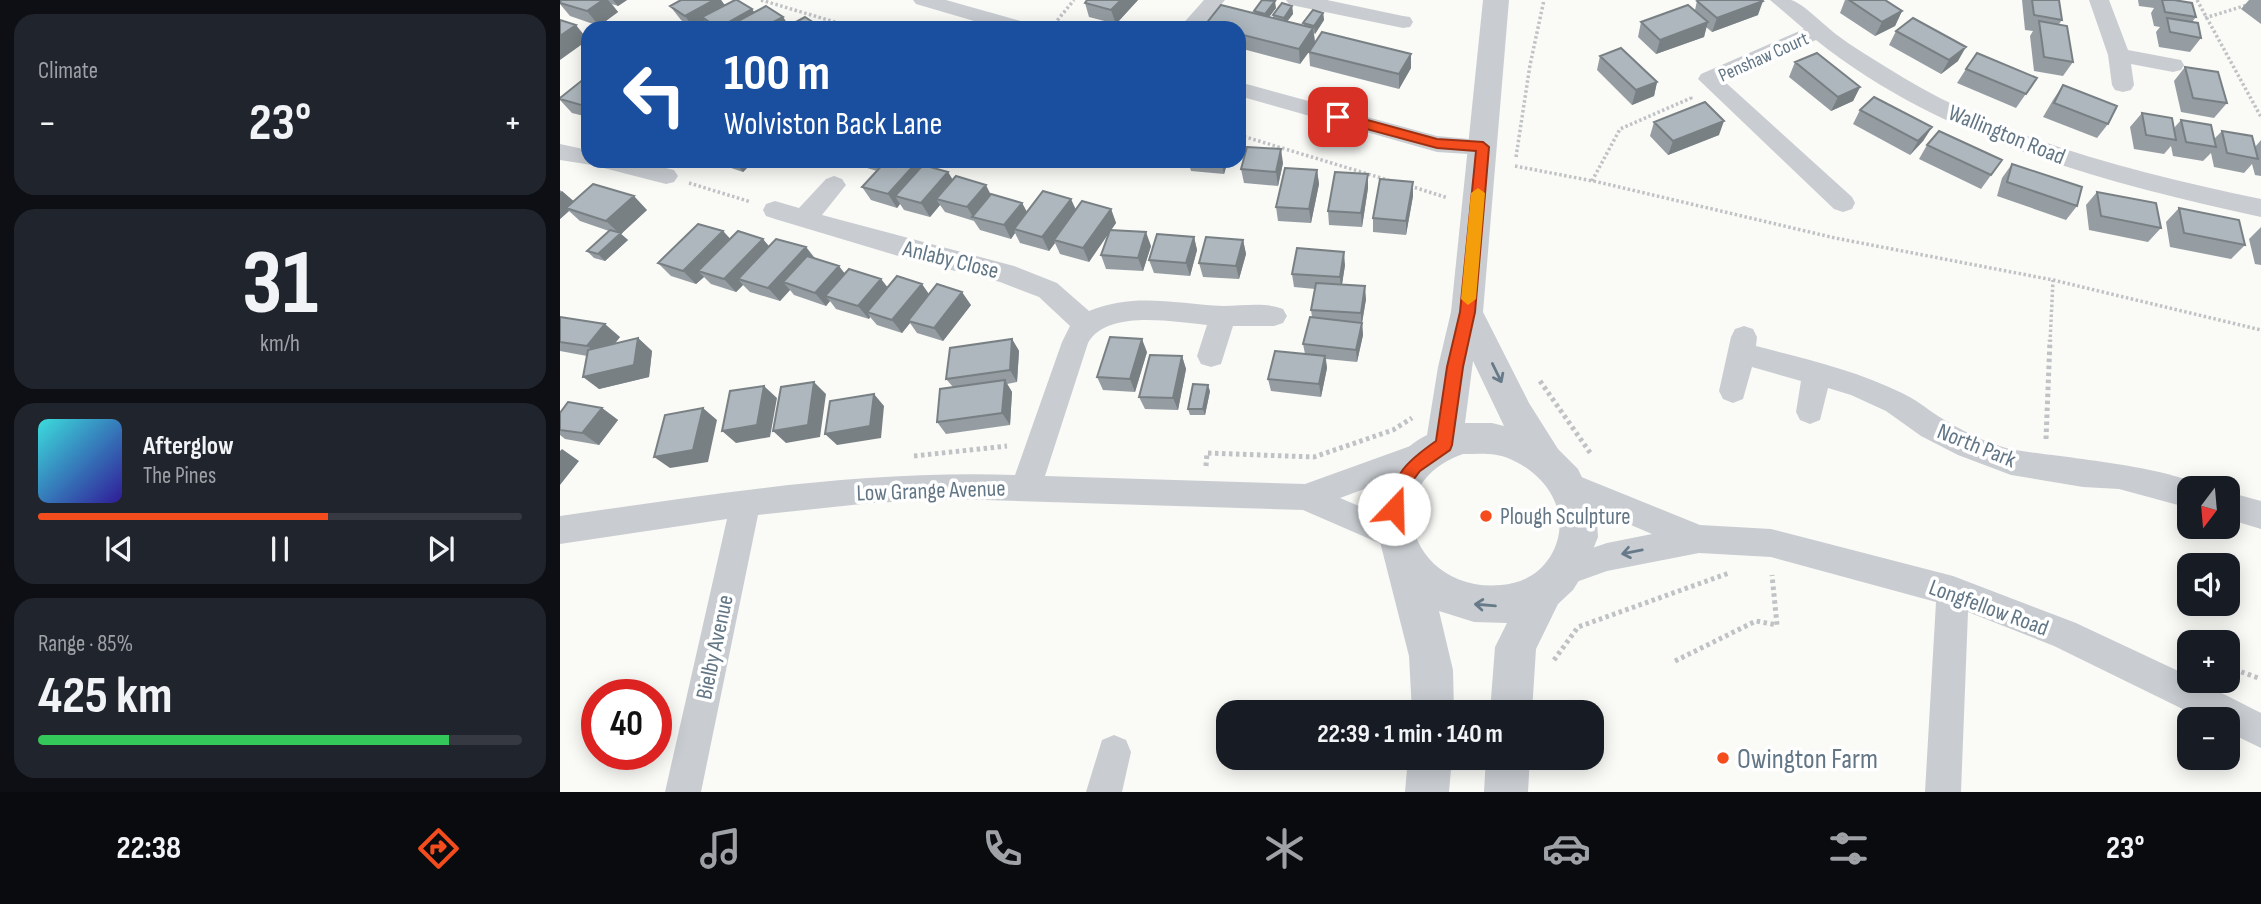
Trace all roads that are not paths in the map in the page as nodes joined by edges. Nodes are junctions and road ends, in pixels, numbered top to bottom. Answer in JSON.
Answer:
{"nodes":[{"id":1,"x":923,"y":0,"type":"edge"},
{"id":2,"x":1215,"y":0,"type":"edge"},
{"id":3,"x":1296,"y":0,"type":"edge"},
{"id":4,"x":1496,"y":0,"type":"edge"},
{"id":5,"x":1780,"y":0,"type":"edge"},
{"id":6,"x":2099,"y":0,"type":"edge"},
{"id":7,"x":996,"y":21,"type":"edge"},
{"id":8,"x":1196,"y":21,"type":"edge"},
{"id":9,"x":1403,"y":22,"type":"dead end"},
{"id":10,"x":1816,"y":32,"type":"junction"},
{"id":11,"x":2119,"y":55,"type":"junction"},
{"id":12,"x":2173,"y":65,"type":"dead end"},
{"id":13,"x":1709,"y":79,"type":"junction"},
{"id":14,"x":2123,"y":85,"type":"dead end"},
{"id":15,"x":1686,"y":90,"type":"road end"},
{"id":16,"x":1246,"y":91,"type":"edge"},
{"id":17,"x":1483,"y":147,"type":"junction"},
{"id":18,"x":560,"y":152,"type":"edge"},
{"id":19,"x":581,"y":156,"type":"edge"},
{"id":20,"x":645,"y":168,"type":"edge"},
{"id":21,"x":666,"y":176,"type":"road end"},
{"id":22,"x":834,"y":185,"type":"dead end"},
{"id":23,"x":1843,"y":203,"type":"dead end"},
{"id":24,"x":2261,"y":208,"type":"edge"},
{"id":25,"x":775,"y":210,"type":"road end"},
{"id":26,"x":805,"y":218,"type":"junction"},
{"id":27,"x":1467,"y":312,"type":"junction"},
{"id":28,"x":1223,"y":316,"type":"junction"},
{"id":29,"x":1274,"y":316,"type":"dead end"},
{"id":30,"x":1085,"y":324,"type":"junction"},
{"id":31,"x":1212,"y":356,"type":"dead end"},
{"id":32,"x":1816,"y":374,"type":"junction"},
{"id":33,"x":1733,"y":391,"type":"dead end"},
{"id":34,"x":1810,"y":412,"type":"dead end"},
{"id":35,"x":1437,"y":449,"type":"junction"},
{"id":36,"x":1542,"y":456,"type":"junction"},
{"id":37,"x":1583,"y":474,"type":"junction"},
{"id":38,"x":1026,"y":487,"type":"junction"},
{"id":39,"x":2177,"y":492,"type":"edge"},
{"id":40,"x":1305,"y":498,"type":"junction"},
{"id":41,"x":746,"y":503,"type":"junction"},
{"id":42,"x":2240,"y":509,"type":"edge"},
{"id":43,"x":2261,"y":515,"type":"edge"},
{"id":44,"x":560,"y":530,"type":"edge"},
{"id":45,"x":1699,"y":539,"type":"junction"},
{"id":46,"x":1400,"y":547,"type":"junction"},
{"id":47,"x":1554,"y":581,"type":"junction"},
{"id":48,"x":1953,"y":591,"type":"junction"},
{"id":49,"x":1433,"y":700,"type":"edge"},
{"id":50,"x":1512,"y":700,"type":"edge"},
{"id":51,"x":2261,"y":731,"type":"edge"},
{"id":52,"x":1114,"y":752,"type":"dead end"},
{"id":53,"x":1429,"y":770,"type":"edge"},
{"id":54,"x":1507,"y":770,"type":"edge"},
{"id":55,"x":683,"y":792,"type":"edge"},
{"id":56,"x":1104,"y":792,"type":"edge"},
{"id":57,"x":1427,"y":792,"type":"edge"},
{"id":58,"x":1506,"y":792,"type":"edge"},
{"id":59,"x":1944,"y":792,"type":"edge"}],
"edges":[{"from":1,"to":7,"type":"street"},
{"from":2,"to":8,"type":"street"},
{"from":3,"to":9,"type":"street"},
{"from":4,"to":17,"type":"street"},
{"from":5,"to":10,"type":"street","name":"Wallington Road"},
{"from":6,"to":11,"type":"street"},
{"from":10,"to":13,"type":"street","name":"Penshaw Court"},
{"from":10,"to":24,"type":"street","name":"Wallington Road"},
{"from":11,"to":12,"type":"street"},
{"from":11,"to":14,"type":"street"},
{"from":13,"to":15,"type":"street","name":"Penshaw Court"},
{"from":13,"to":23,"type":"street","name":"Penshaw Court"},
{"from":16,"to":17,"type":"street"},
{"from":17,"to":27,"type":"street"},
{"from":18,"to":19,"type":"street"},
{"from":20,"to":21,"type":"street"},
{"from":22,"to":26,"type":"street"},
{"from":25,"to":26,"type":"street","name":"Anlaby Close"},
{"from":26,"to":30,"type":"street","name":"Anlaby Close"},
{"from":27,"to":35,"type":"street"},
{"from":27,"to":36,"type":"street","one_way":true},
{"from":28,"to":29,"type":"street"},
{"from":28,"to":30,"type":"street"},
{"from":28,"to":31,"type":"street"},
{"from":30,"to":38,"type":"street"},
{"from":32,"to":33,"type":"street","name":"North Park"},
{"from":32,"to":34,"type":"street"},
{"from":32,"to":39,"type":"street","name":"North Park"},
{"from":35,"to":36,"type":"street"},
{"from":35,"to":40,"type":"street","name":"Low Grange Avenue"},
{"from":35,"to":46,"type":"street"},
{"from":36,"to":37,"type":"street"},
{"from":37,"to":45,"type":"street","name":"Longfellow Road"},
{"from":37,"to":47,"type":"street"},
{"from":38,"to":40,"type":"street","name":"Low Grange Avenue"},
{"from":38,"to":41,"type":"street","name":"Low Grange Avenue"},
{"from":40,"to":46,"type":"street","name":"Low Grange Avenue"},
{"from":41,"to":44,"type":"street","name":"Low Grange Avenue"},
{"from":41,"to":55,"type":"street","name":"Bielby Avenue"},
{"from":42,"to":43,"type":"street"},
{"from":45,"to":47,"type":"street","name":"Longfellow Road","one_way":true},
{"from":45,"to":48,"type":"street","name":"Longfellow Road"},
{"from":47,"to":46,"type":"street","one_way":true},
{"from":46,"to":49,"type":"street"},
{"from":47,"to":50,"type":"street"},
{"from":48,"to":51,"type":"street","name":"Longfellow Road"},
{"from":48,"to":59,"type":"street"},
{"from":52,"to":56,"type":"street"},
{"from":53,"to":57,"type":"street"},
{"from":54,"to":58,"type":"street"}]}
